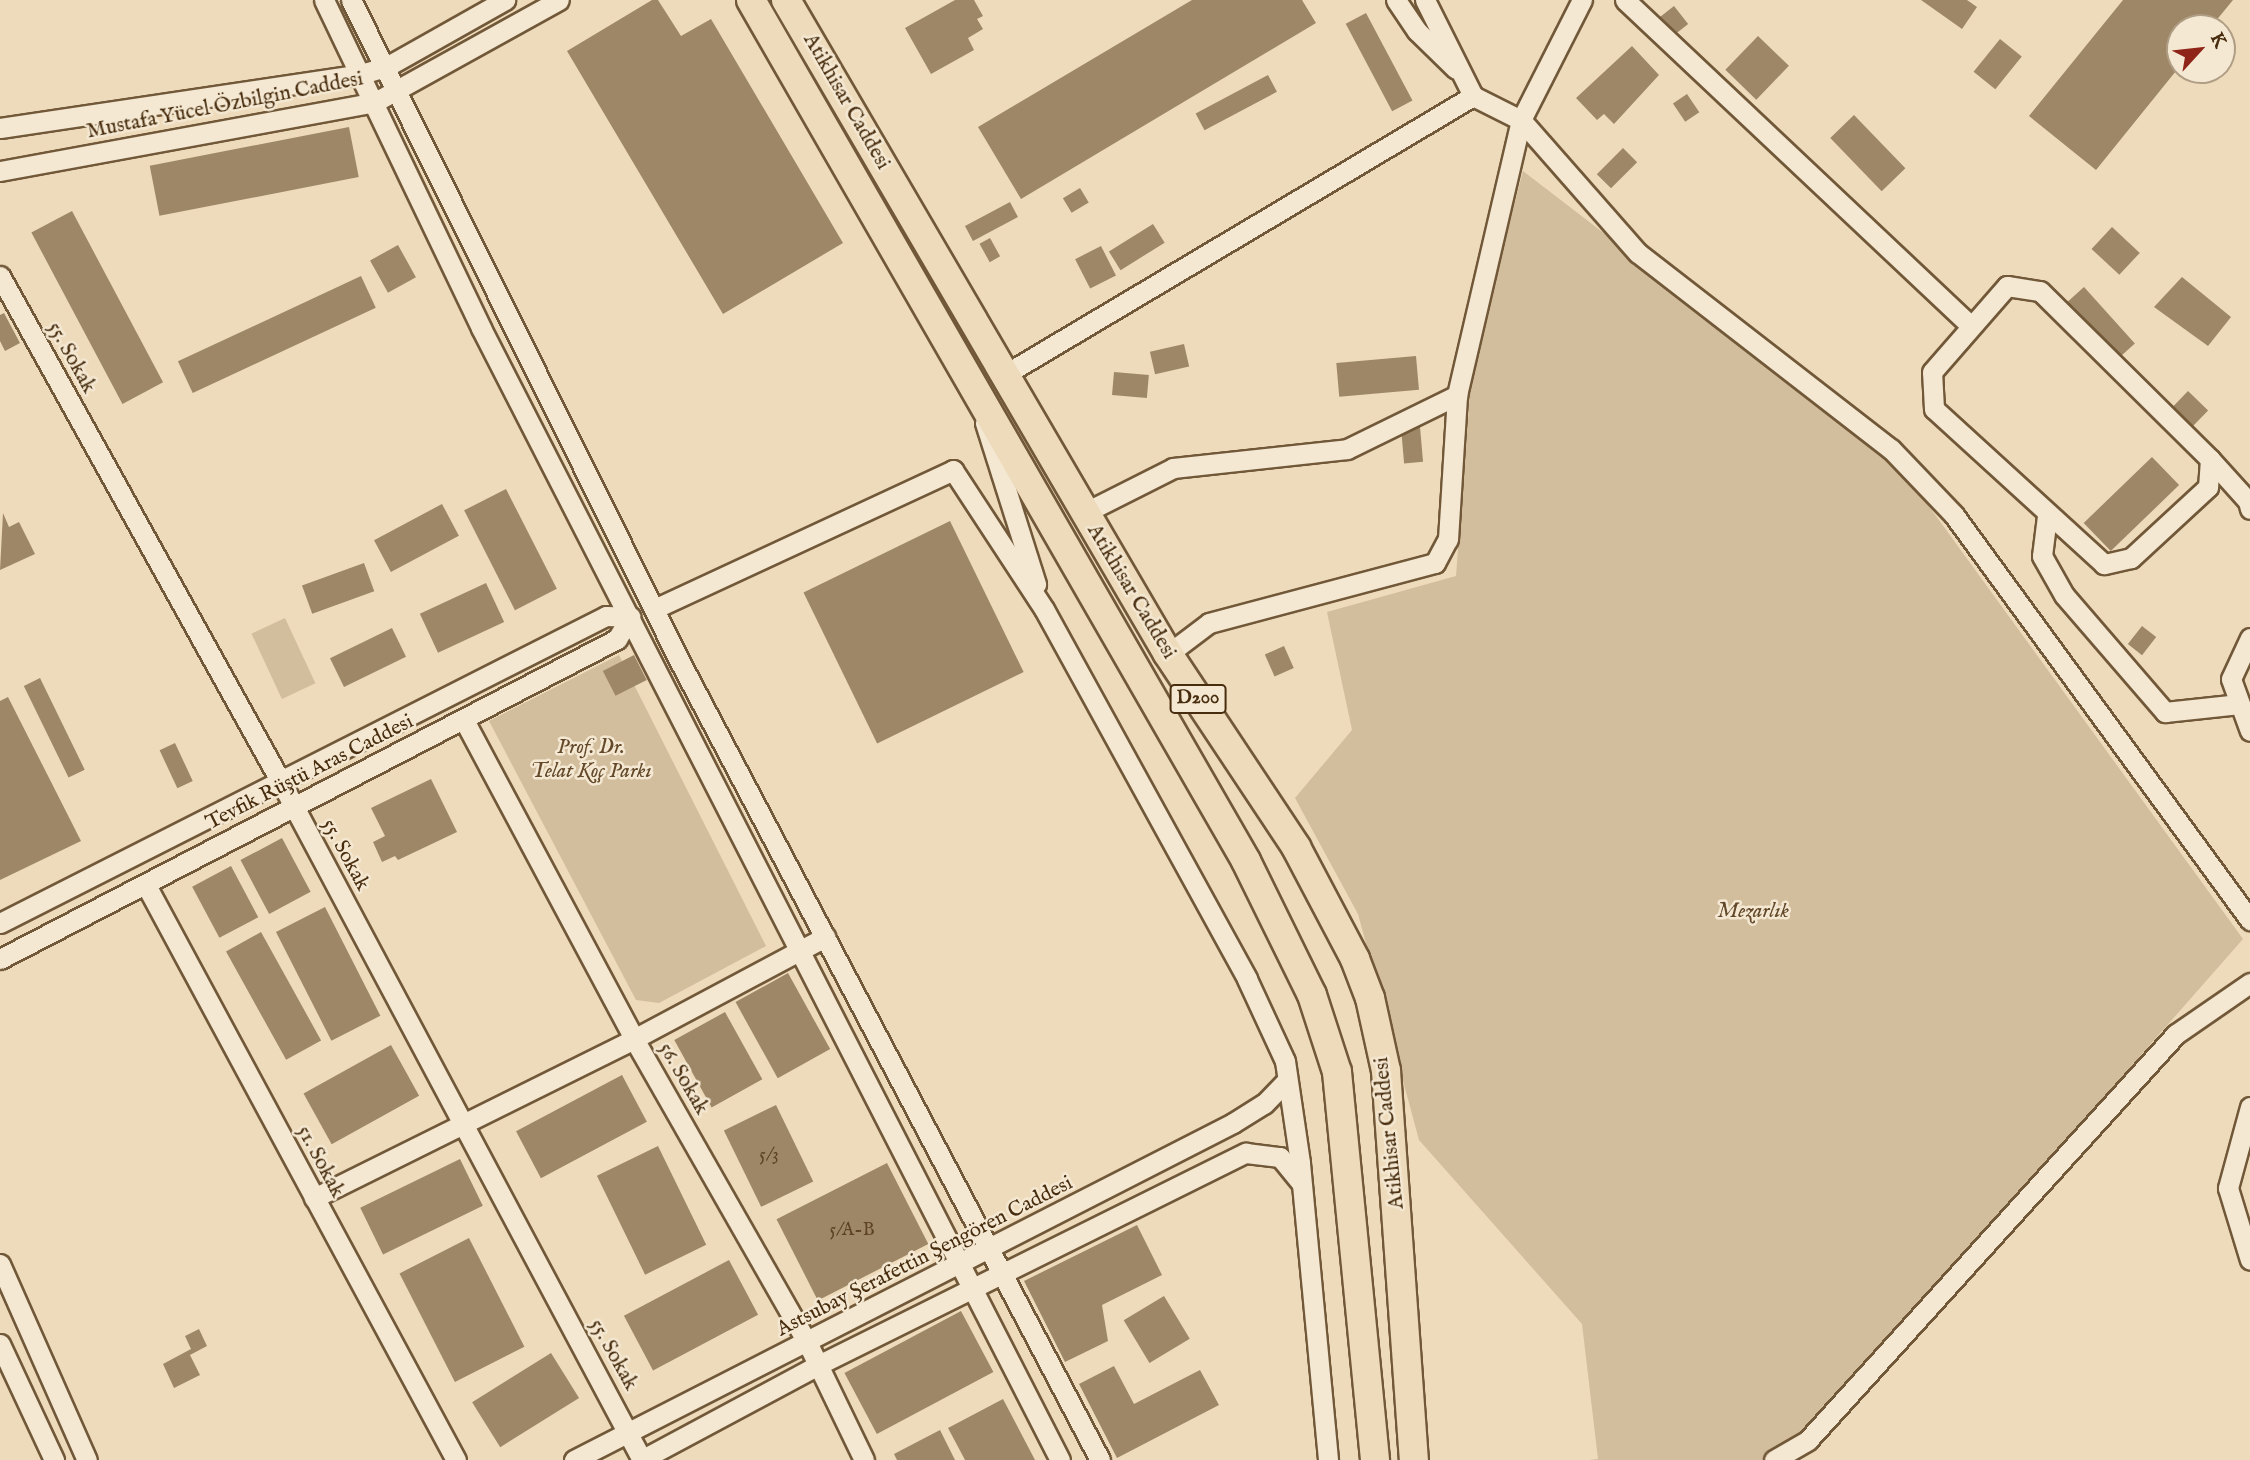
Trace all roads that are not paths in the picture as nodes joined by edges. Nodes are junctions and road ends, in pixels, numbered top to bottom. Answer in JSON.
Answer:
{"nodes":[{"id":1,"x":324,"y":0,"type":"edge"},
{"id":2,"x":351,"y":0,"type":"edge"},
{"id":3,"x":505,"y":0,"type":"edge"},
{"id":4,"x":559,"y":0,"type":"edge"},
{"id":5,"x":751,"y":0,"type":"edge"},
{"id":6,"x":786,"y":0,"type":"edge"},
{"id":7,"x":803,"y":0,"type":"edge"},
{"id":8,"x":1396,"y":0,"type":"edge"},
{"id":9,"x":1426,"y":0,"type":"edge"},
{"id":10,"x":1583,"y":0,"type":"edge"},
{"id":11,"x":1625,"y":0,"type":"edge"},
{"id":12,"x":386,"y":68,"type":"junction"},
{"id":13,"x":361,"y":74,"type":"junction"},
{"id":14,"x":1461,"y":75,"type":"junction"},
{"id":15,"x":397,"y":91,"type":"junction"},
{"id":16,"x":1473,"y":96,"type":"junction"},
{"id":17,"x":375,"y":102,"type":"junction"},
{"id":18,"x":845,"y":102,"type":"junction"},
{"id":19,"x":1521,"y":120,"type":"junction"},
{"id":20,"x":0,"y":128,"type":"edge"},
{"id":21,"x":0,"y":171,"type":"edge"},
{"id":22,"x":0,"y":276,"type":"edge"},
{"id":23,"x":1969,"y":324,"type":"junction"},
{"id":24,"x":1004,"y":375,"type":"junction"},
{"id":25,"x":1457,"y":395,"type":"junction"},
{"id":26,"x":982,"y":397,"type":"junction"},
{"id":27,"x":2210,"y":459,"type":"junction"},
{"id":28,"x":2250,"y":509,"type":"edge"},
{"id":29,"x":1084,"y":513,"type":"junction"},
{"id":30,"x":2047,"y":516,"type":"junction"},
{"id":31,"x":1044,"y":608,"type":"junction"},
{"id":32,"x":654,"y":609,"type":"junction"},
{"id":33,"x":630,"y":617,"type":"junction"},
{"id":34,"x":2250,"y":638,"type":"edge"},
{"id":35,"x":1168,"y":654,"type":"junction"},
{"id":36,"x":2240,"y":704,"type":"junction"},
{"id":37,"x":464,"y":720,"type":"junction"},
{"id":38,"x":2250,"y":731,"type":"edge"},
{"id":39,"x":282,"y":784,"type":"junction"},
{"id":40,"x":293,"y":806,"type":"junction"},
{"id":41,"x":146,"y":885,"type":"junction"},
{"id":42,"x":2250,"y":920,"type":"edge"},
{"id":43,"x":0,"y":923,"type":"edge"},
{"id":44,"x":825,"y":937,"type":"junction"},
{"id":45,"x":800,"y":951,"type":"junction"},
{"id":46,"x":0,"y":959,"type":"edge"},
{"id":47,"x":2250,"y":983,"type":"edge"},
{"id":48,"x":634,"y":1039,"type":"junction"},
{"id":49,"x":1287,"y":1080,"type":"junction"},
{"id":50,"x":2250,"y":1107,"type":"edge"},
{"id":51,"x":460,"y":1122,"type":"junction"},
{"id":52,"x":1301,"y":1183,"type":"junction"},
{"id":53,"x":314,"y":1198,"type":"junction"},
{"id":54,"x":993,"y":1250,"type":"junction"},
{"id":55,"x":2250,"y":1260,"type":"edge"},
{"id":56,"x":0,"y":1264,"type":"edge"},
{"id":57,"x":963,"y":1264,"type":"junction"},
{"id":58,"x":1003,"y":1271,"type":"junction"},
{"id":59,"x":972,"y":1289,"type":"junction"},
{"id":60,"x":807,"y":1342,"type":"junction"},
{"id":61,"x":2,"y":1355,"type":"edge"},
{"id":62,"x":816,"y":1366,"type":"junction"},
{"id":63,"x":629,"y":1432,"type":"junction"},
{"id":64,"x":54,"y":1460,"type":"edge"},
{"id":65,"x":87,"y":1460,"type":"edge"},
{"id":66,"x":456,"y":1460,"type":"edge"},
{"id":67,"x":574,"y":1460,"type":"edge"},
{"id":68,"x":641,"y":1460,"type":"edge"},
{"id":69,"x":864,"y":1460,"type":"edge"},
{"id":70,"x":1060,"y":1460,"type":"edge"},
{"id":71,"x":1100,"y":1460,"type":"edge"},
{"id":72,"x":1328,"y":1460,"type":"edge"},
{"id":73,"x":1374,"y":1460,"type":"edge"},
{"id":74,"x":1414,"y":1460,"type":"edge"},
{"id":75,"x":1774,"y":1460,"type":"edge"}],
"edges":[{"from":1,"to":13,"type":"street"},
{"from":2,"to":12,"type":"street"},
{"from":3,"to":12,"type":"street","name":"Mustafa Yücel Özbilgin Caddesi"},
{"from":4,"to":15,"type":"street","name":"Mustafa Yücel Özbilgin Caddesi"},
{"from":5,"to":26,"type":"highway","name":"Atikhisar Caddesi","number":"D200"},
{"from":6,"to":18,"type":"highway","name":"Atikhisar Caddesi","number":"D200"},
{"from":7,"to":18,"type":"highway"},
{"from":8,"to":14,"type":"street"},
{"from":9,"to":14,"type":"street"},
{"from":10,"to":19,"type":"street"},
{"from":11,"to":23,"type":"street"},
{"from":12,"to":13,"type":"street","name":"Mustafa Yücel Özbilgin Caddesi"},
{"from":12,"to":15,"type":"street"},
{"from":13,"to":17,"type":"street"},
{"from":13,"to":20,"type":"street","name":"Mustafa Yücel Özbilgin Caddesi"},
{"from":14,"to":16,"type":"street"},
{"from":15,"to":17,"type":"street","name":"Mustafa Yücel Özbilgin Caddesi"},
{"from":15,"to":32,"type":"street"},
{"from":16,"to":19,"type":"street"},
{"from":16,"to":24,"type":"street"},
{"from":17,"to":21,"type":"street","name":"Mustafa Yücel Özbilgin Caddesi"},
{"from":17,"to":33,"type":"street"},
{"from":18,"to":24,"type":"highway","name":"Atikhisar Caddesi","number":"D200"},
{"from":19,"to":25,"type":"street"},
{"from":19,"to":42,"type":"street"},
{"from":22,"to":39,"type":"street","name":"55. Sokak"},
{"from":23,"to":27,"type":"street"},
{"from":23,"to":30,"type":"street"},
{"from":24,"to":29,"type":"highway","name":"Atikhisar Caddesi","number":"D200"},
{"from":25,"to":29,"type":"street"},
{"from":25,"to":35,"type":"street"},
{"from":26,"to":31,"type":"street"},
{"from":26,"to":73,"type":"highway","name":"Atikhisar Caddesi","number":"D200"},
{"from":27,"to":28,"type":"street"},
{"from":27,"to":30,"type":"street"},
{"from":29,"to":35,"type":"highway","name":"Atikhisar Caddesi","number":"D200"},
{"from":30,"to":36,"type":"street"},
{"from":31,"to":32,"type":"street"},
{"from":31,"to":49,"type":"street"},
{"from":32,"to":44,"type":"street"},
{"from":33,"to":37,"type":"street","name":"Tevfik Rüştü Aras Caddesi"},
{"from":33,"to":39,"type":"street","name":"Tevfik Rüştü Aras Caddesi"},
{"from":33,"to":45,"type":"street"},
{"from":34,"to":36,"type":"street"},
{"from":35,"to":74,"type":"highway","name":"Atikhisar Caddesi","number":"D200"},
{"from":36,"to":38,"type":"street"},
{"from":37,"to":40,"type":"street","name":"Tevfik Rüştü Aras Caddesi"},
{"from":37,"to":48,"type":"street","name":"56. Sokak"},
{"from":39,"to":40,"type":"street","name":"55. Sokak"},
{"from":39,"to":43,"type":"street","name":"Tevfik Rüştü Aras Caddesi"},
{"from":40,"to":41,"type":"street","name":"Tevfik Rüştü Aras Caddesi"},
{"from":40,"to":51,"type":"street","name":"55. Sokak"},
{"from":41,"to":46,"type":"street","name":"Tevfik Rüştü Aras Caddesi"},
{"from":41,"to":53,"type":"street","name":"51. Sokak"},
{"from":44,"to":45,"type":"street"},
{"from":44,"to":54,"type":"street"},
{"from":45,"to":48,"type":"street"},
{"from":45,"to":57,"type":"street"},
{"from":47,"to":75,"type":"street"},
{"from":48,"to":51,"type":"street"},
{"from":48,"to":60,"type":"street","name":"56. Sokak"},
{"from":49,"to":52,"type":"street"},
{"from":49,"to":54,"type":"street","name":"Astsubay Şerafettin Şengören Caddesi"},
{"from":50,"to":55,"type":"street"},
{"from":51,"to":53,"type":"street"},
{"from":51,"to":63,"type":"street","name":"55. Sokak"},
{"from":52,"to":58,"type":"street"},
{"from":52,"to":72,"type":"street"},
{"from":53,"to":66,"type":"street","name":"51. Sokak"},
{"from":54,"to":57,"type":"street","name":"Astsubay Şerafettin Şengören Caddesi"},
{"from":54,"to":58,"type":"street"},
{"from":56,"to":65,"type":"street"},
{"from":57,"to":59,"type":"street"},
{"from":57,"to":60,"type":"street","name":"Astsubay Şerafettin Şengören Caddesi"},
{"from":58,"to":59,"type":"street"},
{"from":58,"to":71,"type":"street"},
{"from":59,"to":62,"type":"street"},
{"from":59,"to":70,"type":"street"},
{"from":60,"to":62,"type":"street","name":"56. Sokak"},
{"from":60,"to":63,"type":"street","name":"Astsubay Şerafettin Şengören Caddesi"},
{"from":61,"to":64,"type":"street"},
{"from":62,"to":68,"type":"street"},
{"from":62,"to":69,"type":"street","name":"56. Sokak"},
{"from":63,"to":67,"type":"street","name":"Astsubay Şerafettin Şengören Caddesi"},
{"from":63,"to":68,"type":"street","name":"55. Sokak"}]}
